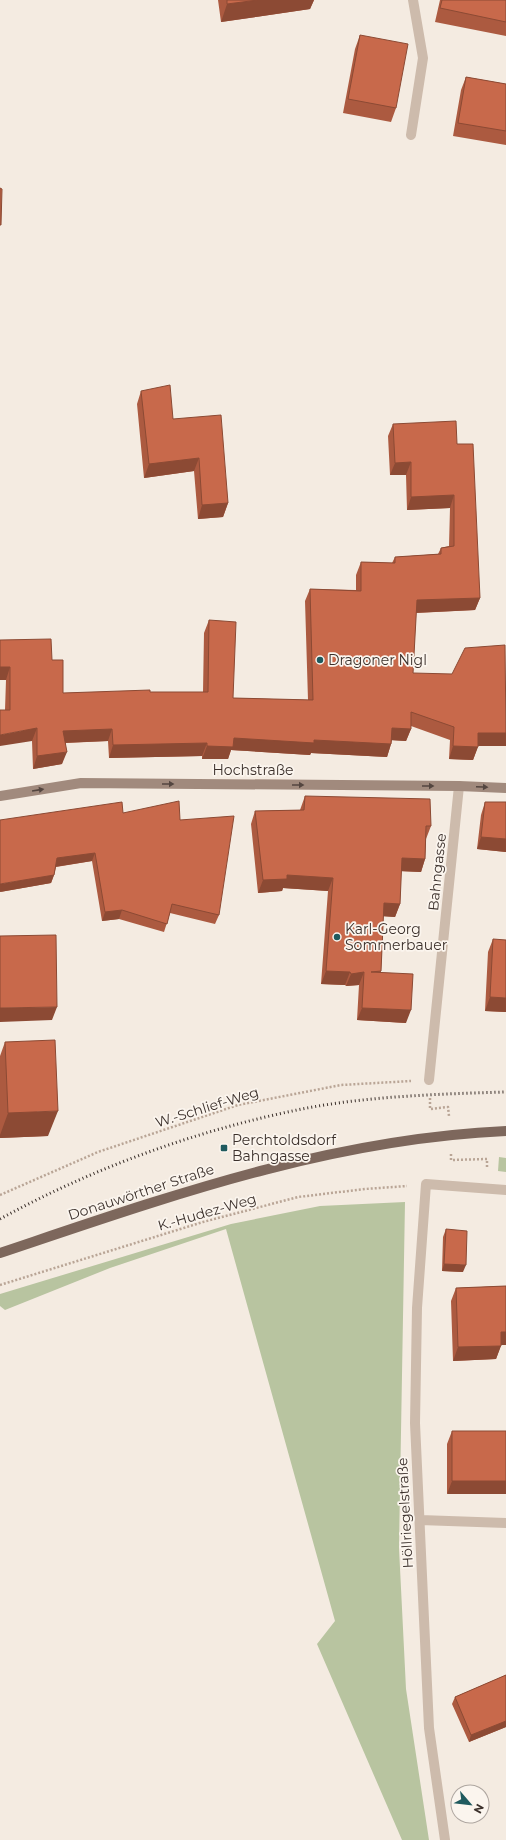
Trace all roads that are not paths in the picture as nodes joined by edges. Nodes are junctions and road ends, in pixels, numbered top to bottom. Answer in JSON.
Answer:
{"nodes":[{"id":1,"x":413,"y":0,"type":"edge"},
{"id":2,"x":411,"y":135,"type":"dead end"},
{"id":3,"x":459,"y":786,"type":"junction"},
{"id":4,"x":506,"y":788,"type":"edge"},
{"id":5,"x":0,"y":796,"type":"edge"},
{"id":6,"x":429,"y":1080,"type":"road end"},
{"id":7,"x":506,"y":1131,"type":"edge"},
{"id":8,"x":506,"y":1190,"type":"edge"},
{"id":9,"x":0,"y":1253,"type":"edge"},
{"id":10,"x":420,"y":1520,"type":"junction"},
{"id":11,"x":506,"y":1523,"type":"edge"},
{"id":12,"x":445,"y":1840,"type":"edge"}],
"edges":[{"from":1,"to":2,"type":"street"},
{"from":3,"to":4,"type":"main road","name":"Hochstraße","one_way":true},
{"from":5,"to":3,"type":"main road","name":"Hochstraße","one_way":true},
{"from":3,"to":6,"type":"street","name":"Bahngasse"},
{"from":7,"to":9,"type":"main road","name":"Donauwörther Straße"},
{"from":8,"to":10,"type":"street","name":"Höllriegelstraße"},
{"from":10,"to":11,"type":"street"},
{"from":10,"to":12,"type":"street","name":"Höllriegelstraße"}]}
